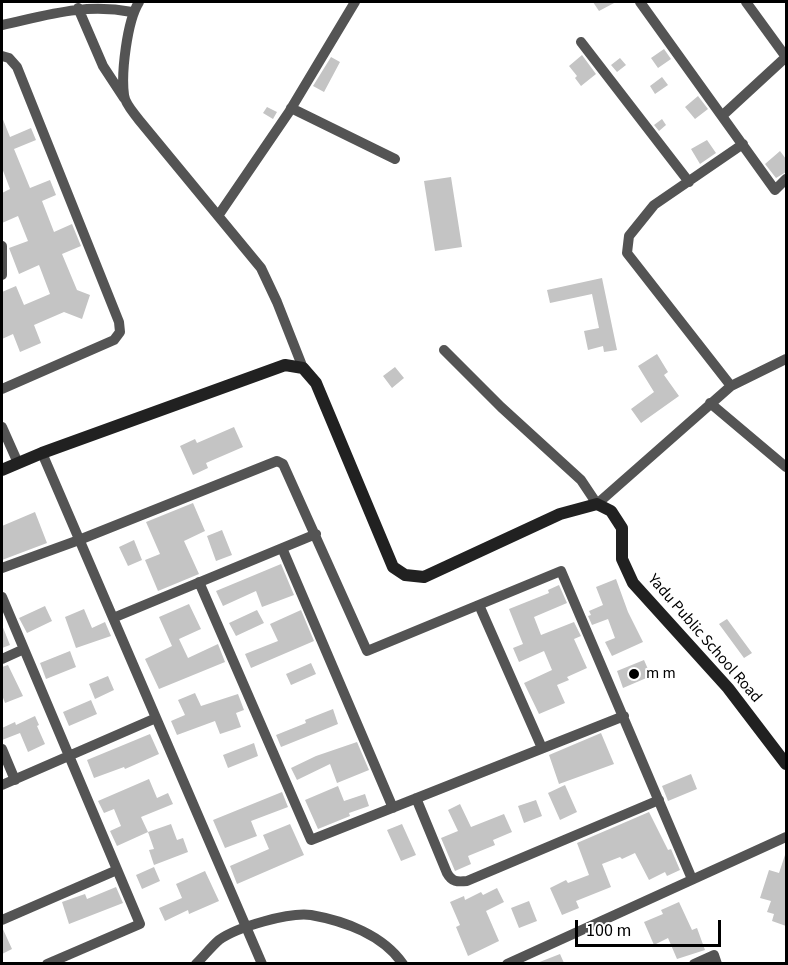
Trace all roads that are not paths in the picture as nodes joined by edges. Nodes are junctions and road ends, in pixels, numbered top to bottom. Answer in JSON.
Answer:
{"nodes":[{"id":1,"x":139,"y":2,"type":"edge"},
{"id":2,"x":355,"y":2,"type":"edge"},
{"id":3,"x":640,"y":2,"type":"edge"},
{"id":4,"x":746,"y":2,"type":"edge"},
{"id":5,"x":78,"y":8,"type":"junction"},
{"id":6,"x":132,"y":12,"type":"junction"},
{"id":7,"x":2,"y":25,"type":"edge"},
{"id":8,"x":581,"y":42,"type":"dead end"},
{"id":9,"x":2,"y":56,"type":"edge"},
{"id":10,"x":786,"y":57,"type":"edge"},
{"id":11,"x":124,"y":98,"type":"junction"},
{"id":12,"x":291,"y":108,"type":"junction"},
{"id":13,"x":723,"y":115,"type":"junction"},
{"id":14,"x":743,"y":144,"type":"junction"},
{"id":15,"x":394,"y":159,"type":"dead end"},
{"id":16,"x":786,"y":180,"type":"edge"},
{"id":17,"x":689,"y":182,"type":"junction"},
{"id":18,"x":218,"y":216,"type":"junction"},
{"id":19,"x":2,"y":246,"type":"edge"},
{"id":20,"x":2,"y":275,"type":"edge"},
{"id":21,"x":444,"y":350,"type":"dead end"},
{"id":22,"x":786,"y":359,"type":"edge"},
{"id":23,"x":303,"y":368,"type":"junction"},
{"id":24,"x":731,"y":386,"type":"junction"},
{"id":25,"x":2,"y":389,"type":"edge"},
{"id":26,"x":710,"y":403,"type":"junction"},
{"id":27,"x":2,"y":427,"type":"edge"},
{"id":28,"x":42,"y":453,"type":"junction"},
{"id":29,"x":18,"y":463,"type":"junction"},
{"id":30,"x":786,"y":467,"type":"edge"},
{"id":31,"x":2,"y":470,"type":"edge"},
{"id":32,"x":597,"y":504,"type":"junction"},
{"id":33,"x":316,"y":534,"type":"junction"},
{"id":34,"x":79,"y":540,"type":"junction"},
{"id":35,"x":282,"y":548,"type":"junction"},
{"id":36,"x":2,"y":568,"type":"edge"},
{"id":37,"x":199,"y":582,"type":"junction"},
{"id":38,"x":2,"y":597,"type":"edge"},
{"id":39,"x":479,"y":605,"type":"junction"},
{"id":40,"x":113,"y":618,"type":"junction"},
{"id":41,"x":24,"y":649,"type":"junction"},
{"id":42,"x":2,"y":658,"type":"edge"},
{"id":43,"x":624,"y":716,"type":"junction"},
{"id":44,"x":156,"y":718,"type":"junction"},
{"id":45,"x":542,"y":748,"type":"junction"},
{"id":46,"x":2,"y":749,"type":"edge"},
{"id":47,"x":69,"y":756,"type":"junction"},
{"id":48,"x":786,"y":764,"type":"edge"},
{"id":49,"x":15,"y":780,"type":"junction"},
{"id":50,"x":2,"y":785,"type":"edge"},
{"id":51,"x":416,"y":798,"type":"junction"},
{"id":52,"x":659,"y":800,"type":"junction"},
{"id":53,"x":393,"y":808,"type":"junction"},
{"id":54,"x":786,"y":837,"type":"edge"},
{"id":55,"x":117,"y":870,"type":"junction"},
{"id":56,"x":692,"y":879,"type":"junction"},
{"id":57,"x":2,"y":920,"type":"edge"},
{"id":58,"x":246,"y":926,"type":"junction"},
{"id":59,"x":61,"y":961,"type":"edge"},
{"id":60,"x":48,"y":963,"type":"edge"},
{"id":61,"x":196,"y":963,"type":"edge"},
{"id":62,"x":262,"y":963,"type":"edge"},
{"id":63,"x":403,"y":963,"type":"edge"},
{"id":64,"x":507,"y":963,"type":"edge"},
{"id":65,"x":694,"y":963,"type":"edge"},
{"id":66,"x":717,"y":963,"type":"edge"}],
"edges":[{"from":1,"to":6,"type":"street"},
{"from":2,"to":12,"type":"street"},
{"from":3,"to":13,"type":"street"},
{"from":4,"to":10,"type":"street"},
{"from":5,"to":6,"type":"street"},
{"from":5,"to":7,"type":"street"},
{"from":5,"to":11,"type":"street"},
{"from":6,"to":11,"type":"street"},
{"from":8,"to":17,"type":"street"},
{"from":9,"to":25,"type":"street"},
{"from":10,"to":13,"type":"street"},
{"from":11,"to":18,"type":"street"},
{"from":12,"to":15,"type":"street"},
{"from":12,"to":18,"type":"street"},
{"from":13,"to":14,"type":"street"},
{"from":14,"to":16,"type":"street"},
{"from":14,"to":17,"type":"street"},
{"from":17,"to":24,"type":"street"},
{"from":18,"to":23,"type":"street"},
{"from":19,"to":20,"type":"street"},
{"from":21,"to":32,"type":"street","name":"Yadu Public School Road"},
{"from":22,"to":24,"type":"street"},
{"from":23,"to":28,"type":"street"},
{"from":23,"to":32,"type":"street"},
{"from":24,"to":26,"type":"street"},
{"from":26,"to":30,"type":"street"},
{"from":26,"to":32,"type":"street"},
{"from":27,"to":29,"type":"street"},
{"from":28,"to":29,"type":"street"},
{"from":28,"to":34,"type":"street"},
{"from":29,"to":31,"type":"street"},
{"from":32,"to":48,"type":"street","name":"Yadu Public School Road"},
{"from":33,"to":34,"type":"street"},
{"from":33,"to":35,"type":"street"},
{"from":33,"to":39,"type":"street"},
{"from":34,"to":36,"type":"street"},
{"from":34,"to":40,"type":"street"},
{"from":35,"to":37,"type":"street"},
{"from":35,"to":53,"type":"street"},
{"from":37,"to":40,"type":"street"},
{"from":37,"to":53,"type":"street"},
{"from":38,"to":41,"type":"street"},
{"from":39,"to":43,"type":"street"},
{"from":39,"to":45,"type":"street"},
{"from":40,"to":44,"type":"street"},
{"from":41,"to":42,"type":"street"},
{"from":41,"to":47,"type":"street"},
{"from":43,"to":45,"type":"street"},
{"from":43,"to":52,"type":"street"},
{"from":44,"to":47,"type":"street"},
{"from":44,"to":58,"type":"street"},
{"from":45,"to":51,"type":"street"},
{"from":46,"to":49,"type":"street"},
{"from":47,"to":49,"type":"street"},
{"from":47,"to":55,"type":"street"},
{"from":49,"to":50,"type":"street"},
{"from":51,"to":52,"type":"street"},
{"from":51,"to":53,"type":"street"},
{"from":52,"to":56,"type":"street"},
{"from":54,"to":56,"type":"street"},
{"from":55,"to":57,"type":"street"},
{"from":55,"to":59,"type":"street"},
{"from":56,"to":64,"type":"street"},
{"from":58,"to":61,"type":"street"},
{"from":58,"to":62,"type":"street"},
{"from":58,"to":63,"type":"street"},
{"from":59,"to":60,"type":"street"},
{"from":65,"to":66,"type":"street"}]}
